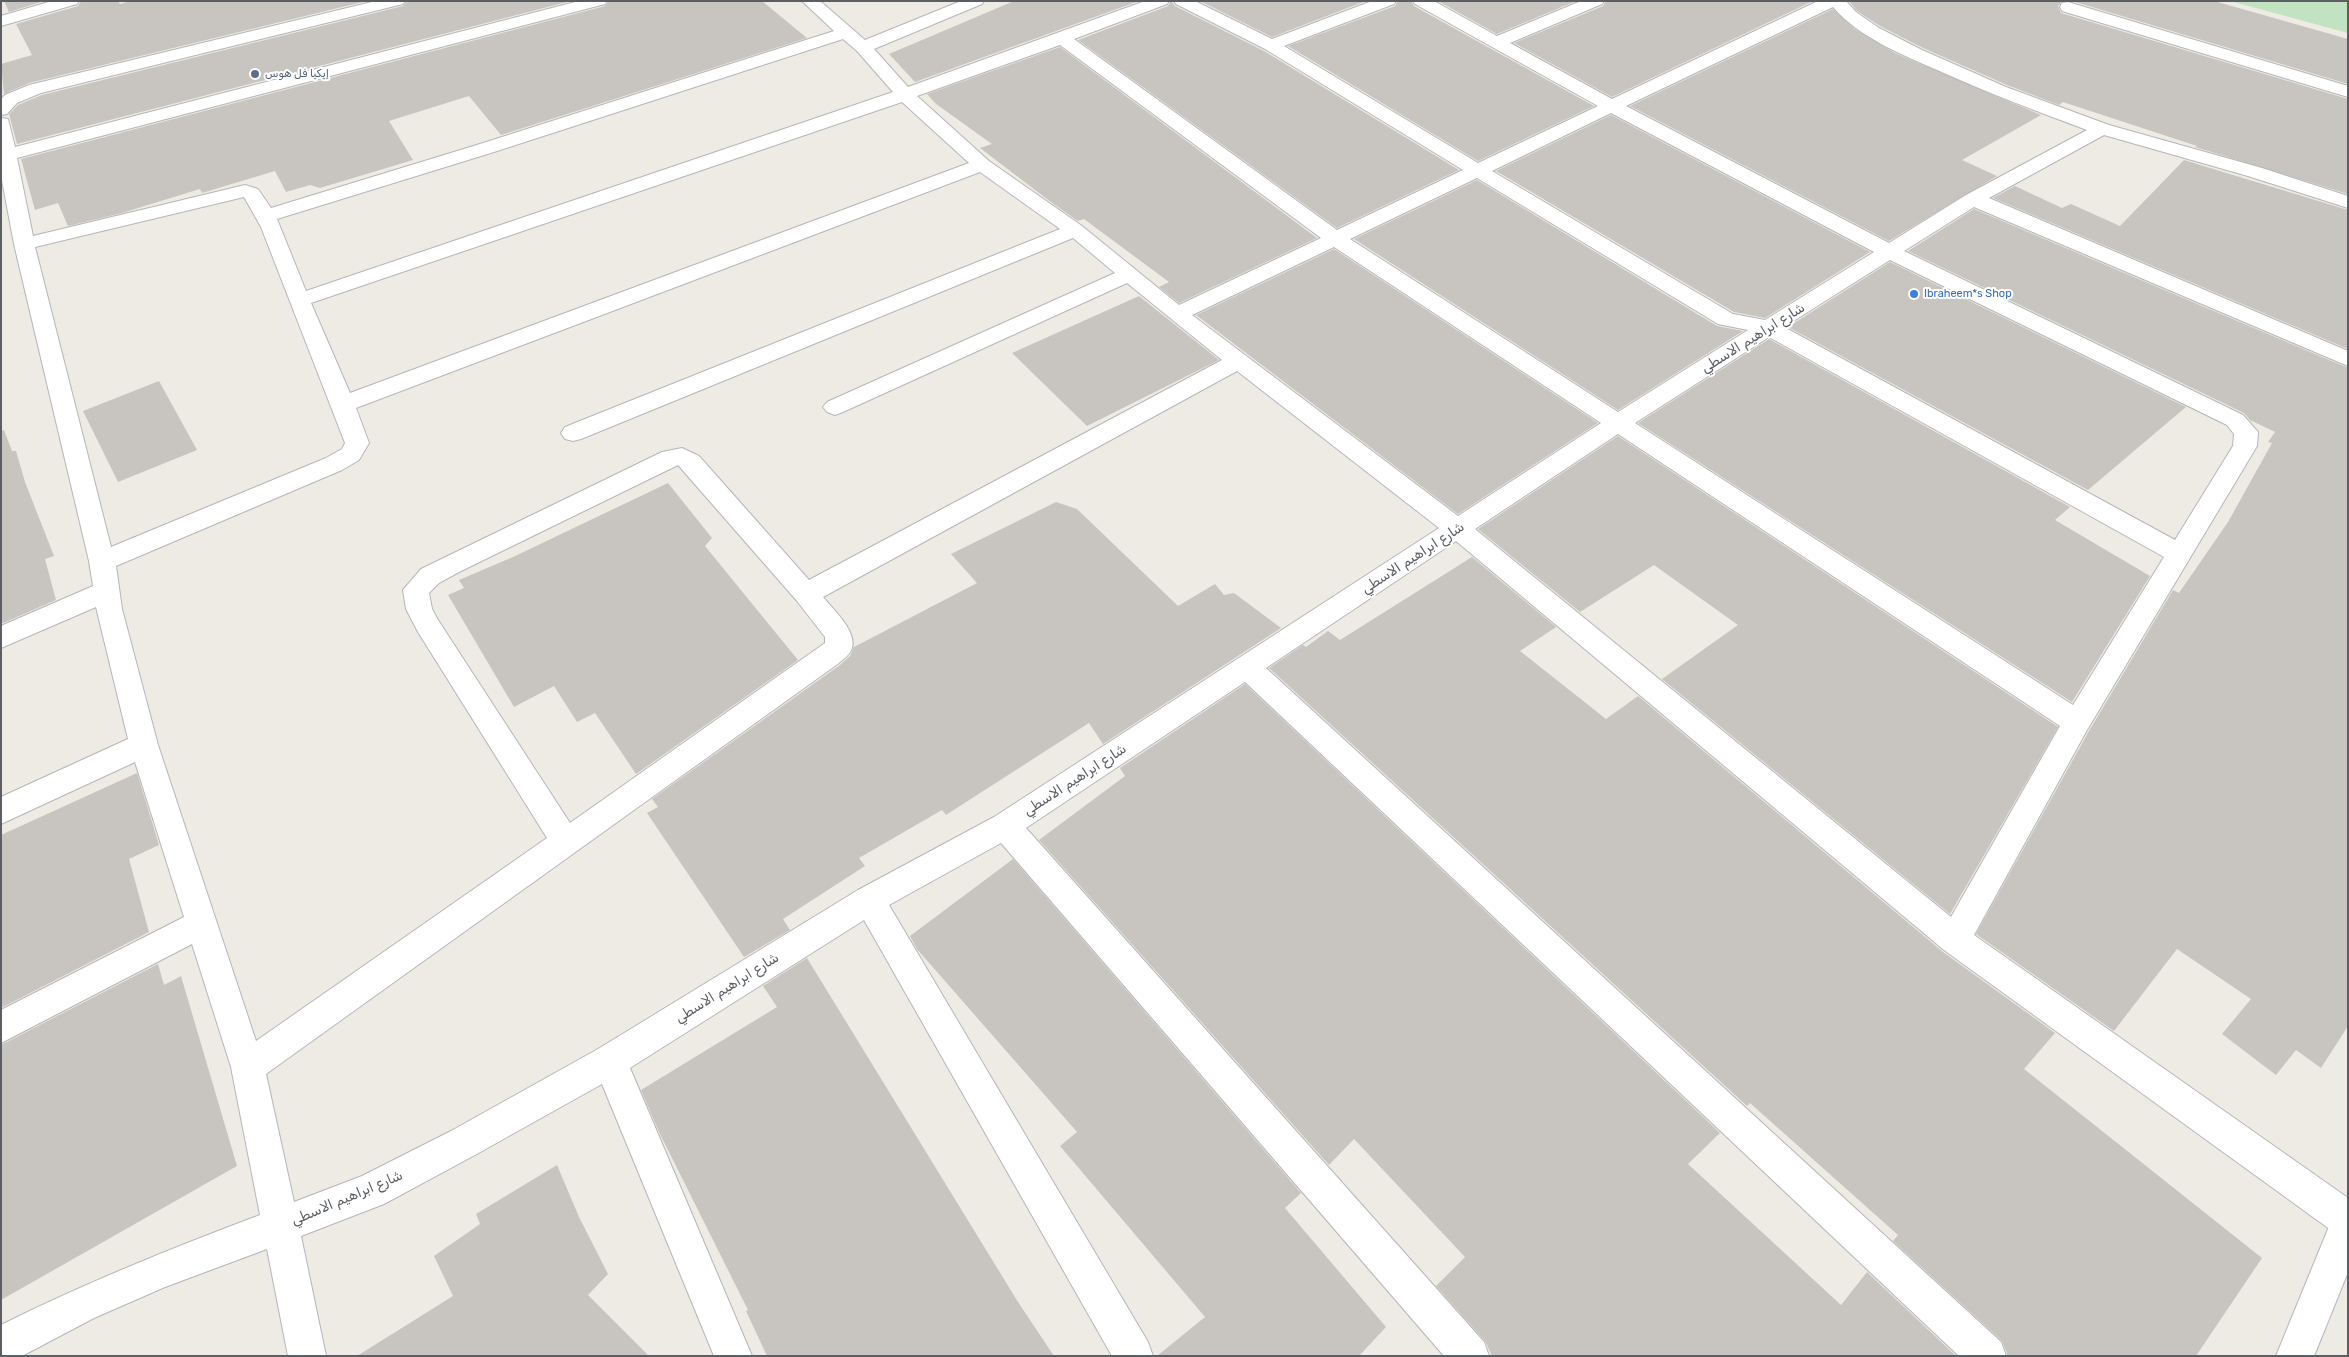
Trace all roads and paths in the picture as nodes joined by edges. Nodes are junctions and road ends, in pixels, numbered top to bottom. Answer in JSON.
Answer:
{"nodes":[{"id":1,"x":71,"y":1,"type":"edge"},
{"id":2,"x":397,"y":1,"type":"edge"},
{"id":3,"x":599,"y":1,"type":"edge"},
{"id":4,"x":810,"y":1,"type":"edge"},
{"id":5,"x":976,"y":1,"type":"edge"},
{"id":6,"x":1160,"y":1,"type":"edge"},
{"id":7,"x":1182,"y":1,"type":"edge"},
{"id":8,"x":1388,"y":1,"type":"edge"},
{"id":9,"x":1421,"y":1,"type":"edge"},
{"id":10,"x":1596,"y":1,"type":"edge"},
{"id":11,"x":1832,"y":1,"type":"edge"},
{"id":12,"x":1837,"y":1,"type":"edge"},
{"id":13,"x":2068,"y":7,"type":"dead end"},
{"id":14,"x":1,"y":21,"type":"edge"},
{"id":15,"x":1063,"y":39,"type":"junction"},
{"id":16,"x":855,"y":40,"type":"junction"},
{"id":17,"x":1497,"y":42,"type":"junction"},
{"id":18,"x":1271,"y":46,"type":"junction"},
{"id":19,"x":2348,"y":92,"type":"edge"},
{"id":20,"x":905,"y":95,"type":"junction"},
{"id":21,"x":1610,"y":105,"type":"junction"},
{"id":22,"x":1,"y":110,"type":"edge"},
{"id":23,"x":1,"y":123,"type":"edge"},
{"id":24,"x":2102,"y":129,"type":"junction"},
{"id":25,"x":8,"y":155,"type":"junction"},
{"id":26,"x":982,"y":165,"type":"junction"},
{"id":27,"x":1479,"y":170,"type":"junction"},
{"id":28,"x":1973,"y":199,"type":"junction"},
{"id":29,"x":2348,"y":202,"type":"edge"},
{"id":30,"x":266,"y":216,"type":"junction"},
{"id":31,"x":1075,"y":230,"type":"junction"},
{"id":32,"x":1336,"y":239,"type":"junction"},
{"id":33,"x":24,"y":244,"type":"junction"},
{"id":34,"x":1890,"y":252,"type":"junction"},
{"id":35,"x":1128,"y":275,"type":"junction"},
{"id":36,"x":298,"y":300,"type":"junction"},
{"id":37,"x":1177,"y":314,"type":"junction"},
{"id":38,"x":1769,"y":328,"type":"junction"},
{"id":39,"x":2348,"y":359,"type":"edge"},
{"id":40,"x":1239,"y":360,"type":"junction"},
{"id":41,"x":344,"y":404,"type":"junction"},
{"id":42,"x":835,"y":407,"type":"dead end"},
{"id":43,"x":1617,"y":423,"type":"junction"},
{"id":44,"x":573,"y":433,"type":"dead end"},
{"id":45,"x":1458,"y":529,"type":"junction"},
{"id":46,"x":2179,"y":554,"type":"junction"},
{"id":47,"x":102,"y":561,"type":"junction"},
{"id":48,"x":106,"y":591,"type":"junction"},
{"id":49,"x":806,"y":594,"type":"junction"},
{"id":50,"x":1,"y":638,"type":"edge"},
{"id":51,"x":1247,"y":667,"type":"junction"},
{"id":52,"x":2077,"y":722,"type":"junction"},
{"id":53,"x":144,"y":745,"type":"junction"},
{"id":54,"x":1,"y":811,"type":"edge"},
{"id":55,"x":1005,"y":826,"type":"junction"},
{"id":56,"x":566,"y":842,"type":"junction"},
{"id":57,"x":869,"y":900,"type":"junction"},
{"id":58,"x":202,"y":923,"type":"junction"},
{"id":59,"x":1955,"y":940,"type":"junction"},
{"id":60,"x":1,"y":1027,"type":"edge"},
{"id":61,"x":610,"y":1061,"type":"junction"},
{"id":62,"x":248,"y":1067,"type":"junction"},
{"id":63,"x":2348,"y":1220,"type":"edge"},
{"id":64,"x":2348,"y":1225,"type":"edge"},
{"id":65,"x":281,"y":1226,"type":"junction"},
{"id":66,"x":1,"y":1346,"type":"edge"},
{"id":67,"x":307,"y":1356,"type":"edge"},
{"id":68,"x":733,"y":1356,"type":"edge"},
{"id":69,"x":1134,"y":1356,"type":"edge"},
{"id":70,"x":1470,"y":1356,"type":"edge"},
{"id":71,"x":1987,"y":1356,"type":"edge"},
{"id":72,"x":2296,"y":1356,"type":"edge"}],
"edges":[{"from":1,"to":14,"type":"street"},
{"from":2,"to":22,"type":"street"},
{"from":3,"to":25,"type":"street"},
{"from":4,"to":16,"type":"street"},
{"from":5,"to":16,"type":"street"},
{"from":6,"to":15,"type":"street"},
{"from":7,"to":18,"type":"street"},
{"from":8,"to":18,"type":"street"},
{"from":9,"to":17,"type":"street"},
{"from":10,"to":17,"type":"street"},
{"from":11,"to":21,"type":"street"},
{"from":12,"to":24,"type":"street"},
{"from":13,"to":19,"type":"street"},
{"from":15,"to":20,"type":"street"},
{"from":15,"to":32,"type":"street"},
{"from":16,"to":20,"type":"street"},
{"from":16,"to":30,"type":"street"},
{"from":17,"to":21,"type":"street"},
{"from":18,"to":27,"type":"street"},
{"from":20,"to":26,"type":"street"},
{"from":20,"to":36,"type":"street"},
{"from":21,"to":27,"type":"street"},
{"from":21,"to":34,"type":"street"},
{"from":23,"to":25,"type":"street"},
{"from":24,"to":28,"type":"street","name":"شارع ابراهيم الاسطي"},
{"from":24,"to":29,"type":"street"},
{"from":25,"to":33,"type":"street"},
{"from":26,"to":31,"type":"street"},
{"from":26,"to":41,"type":"street"},
{"from":27,"to":32,"type":"street"},
{"from":27,"to":38,"type":"street"},
{"from":28,"to":34,"type":"street","name":"شارع ابراهيم الاسطي"},
{"from":28,"to":39,"type":"street"},
{"from":30,"to":33,"type":"street"},
{"from":30,"to":36,"type":"street"},
{"from":31,"to":35,"type":"street"},
{"from":31,"to":44,"type":"street"},
{"from":32,"to":37,"type":"street"},
{"from":32,"to":43,"type":"street"},
{"from":33,"to":47,"type":"street"},
{"from":34,"to":38,"type":"street","name":"شارع ابراهيم الاسطي"},
{"from":34,"to":46,"type":"street"},
{"from":35,"to":37,"type":"street"},
{"from":35,"to":42,"type":"street"},
{"from":36,"to":41,"type":"street"},
{"from":37,"to":40,"type":"street"},
{"from":38,"to":43,"type":"street","name":"شارع ابراهيم الاسطي"},
{"from":38,"to":46,"type":"street"},
{"from":40,"to":45,"type":"street"},
{"from":40,"to":49,"type":"street"},
{"from":41,"to":47,"type":"street"},
{"from":43,"to":45,"type":"street","name":"شارع ابراهيم الاسطي"},
{"from":43,"to":52,"type":"street"},
{"from":45,"to":51,"type":"street","name":"شارع ابراهيم الاسطي"},
{"from":45,"to":59,"type":"street"},
{"from":46,"to":52,"type":"street"},
{"from":47,"to":48,"type":"street"},
{"from":48,"to":50,"type":"street"},
{"from":48,"to":53,"type":"street"},
{"from":49,"to":56,"type":"street"},
{"from":49,"to":56,"type":"street"},
{"from":51,"to":55,"type":"street","name":"شارع ابراهيم الاسطي"},
{"from":51,"to":71,"type":"street"},
{"from":52,"to":59,"type":"street"},
{"from":53,"to":54,"type":"street"},
{"from":53,"to":58,"type":"street"},
{"from":55,"to":57,"type":"street","name":"شارع ابراهيم الاسطي"},
{"from":55,"to":70,"type":"street"},
{"from":56,"to":62,"type":"street"},
{"from":57,"to":61,"type":"street","name":"شارع ابراهيم الاسطي"},
{"from":57,"to":69,"type":"street"},
{"from":58,"to":60,"type":"street"},
{"from":58,"to":62,"type":"street"},
{"from":59,"to":63,"type":"street"},
{"from":61,"to":65,"type":"street","name":"شارع ابراهيم الاسطي"},
{"from":61,"to":68,"type":"street"},
{"from":62,"to":65,"type":"street"},
{"from":64,"to":72,"type":"street"},
{"from":65,"to":66,"type":"street","name":"شارع ابراهيم الاسطي"},
{"from":65,"to":67,"type":"street"}]}
